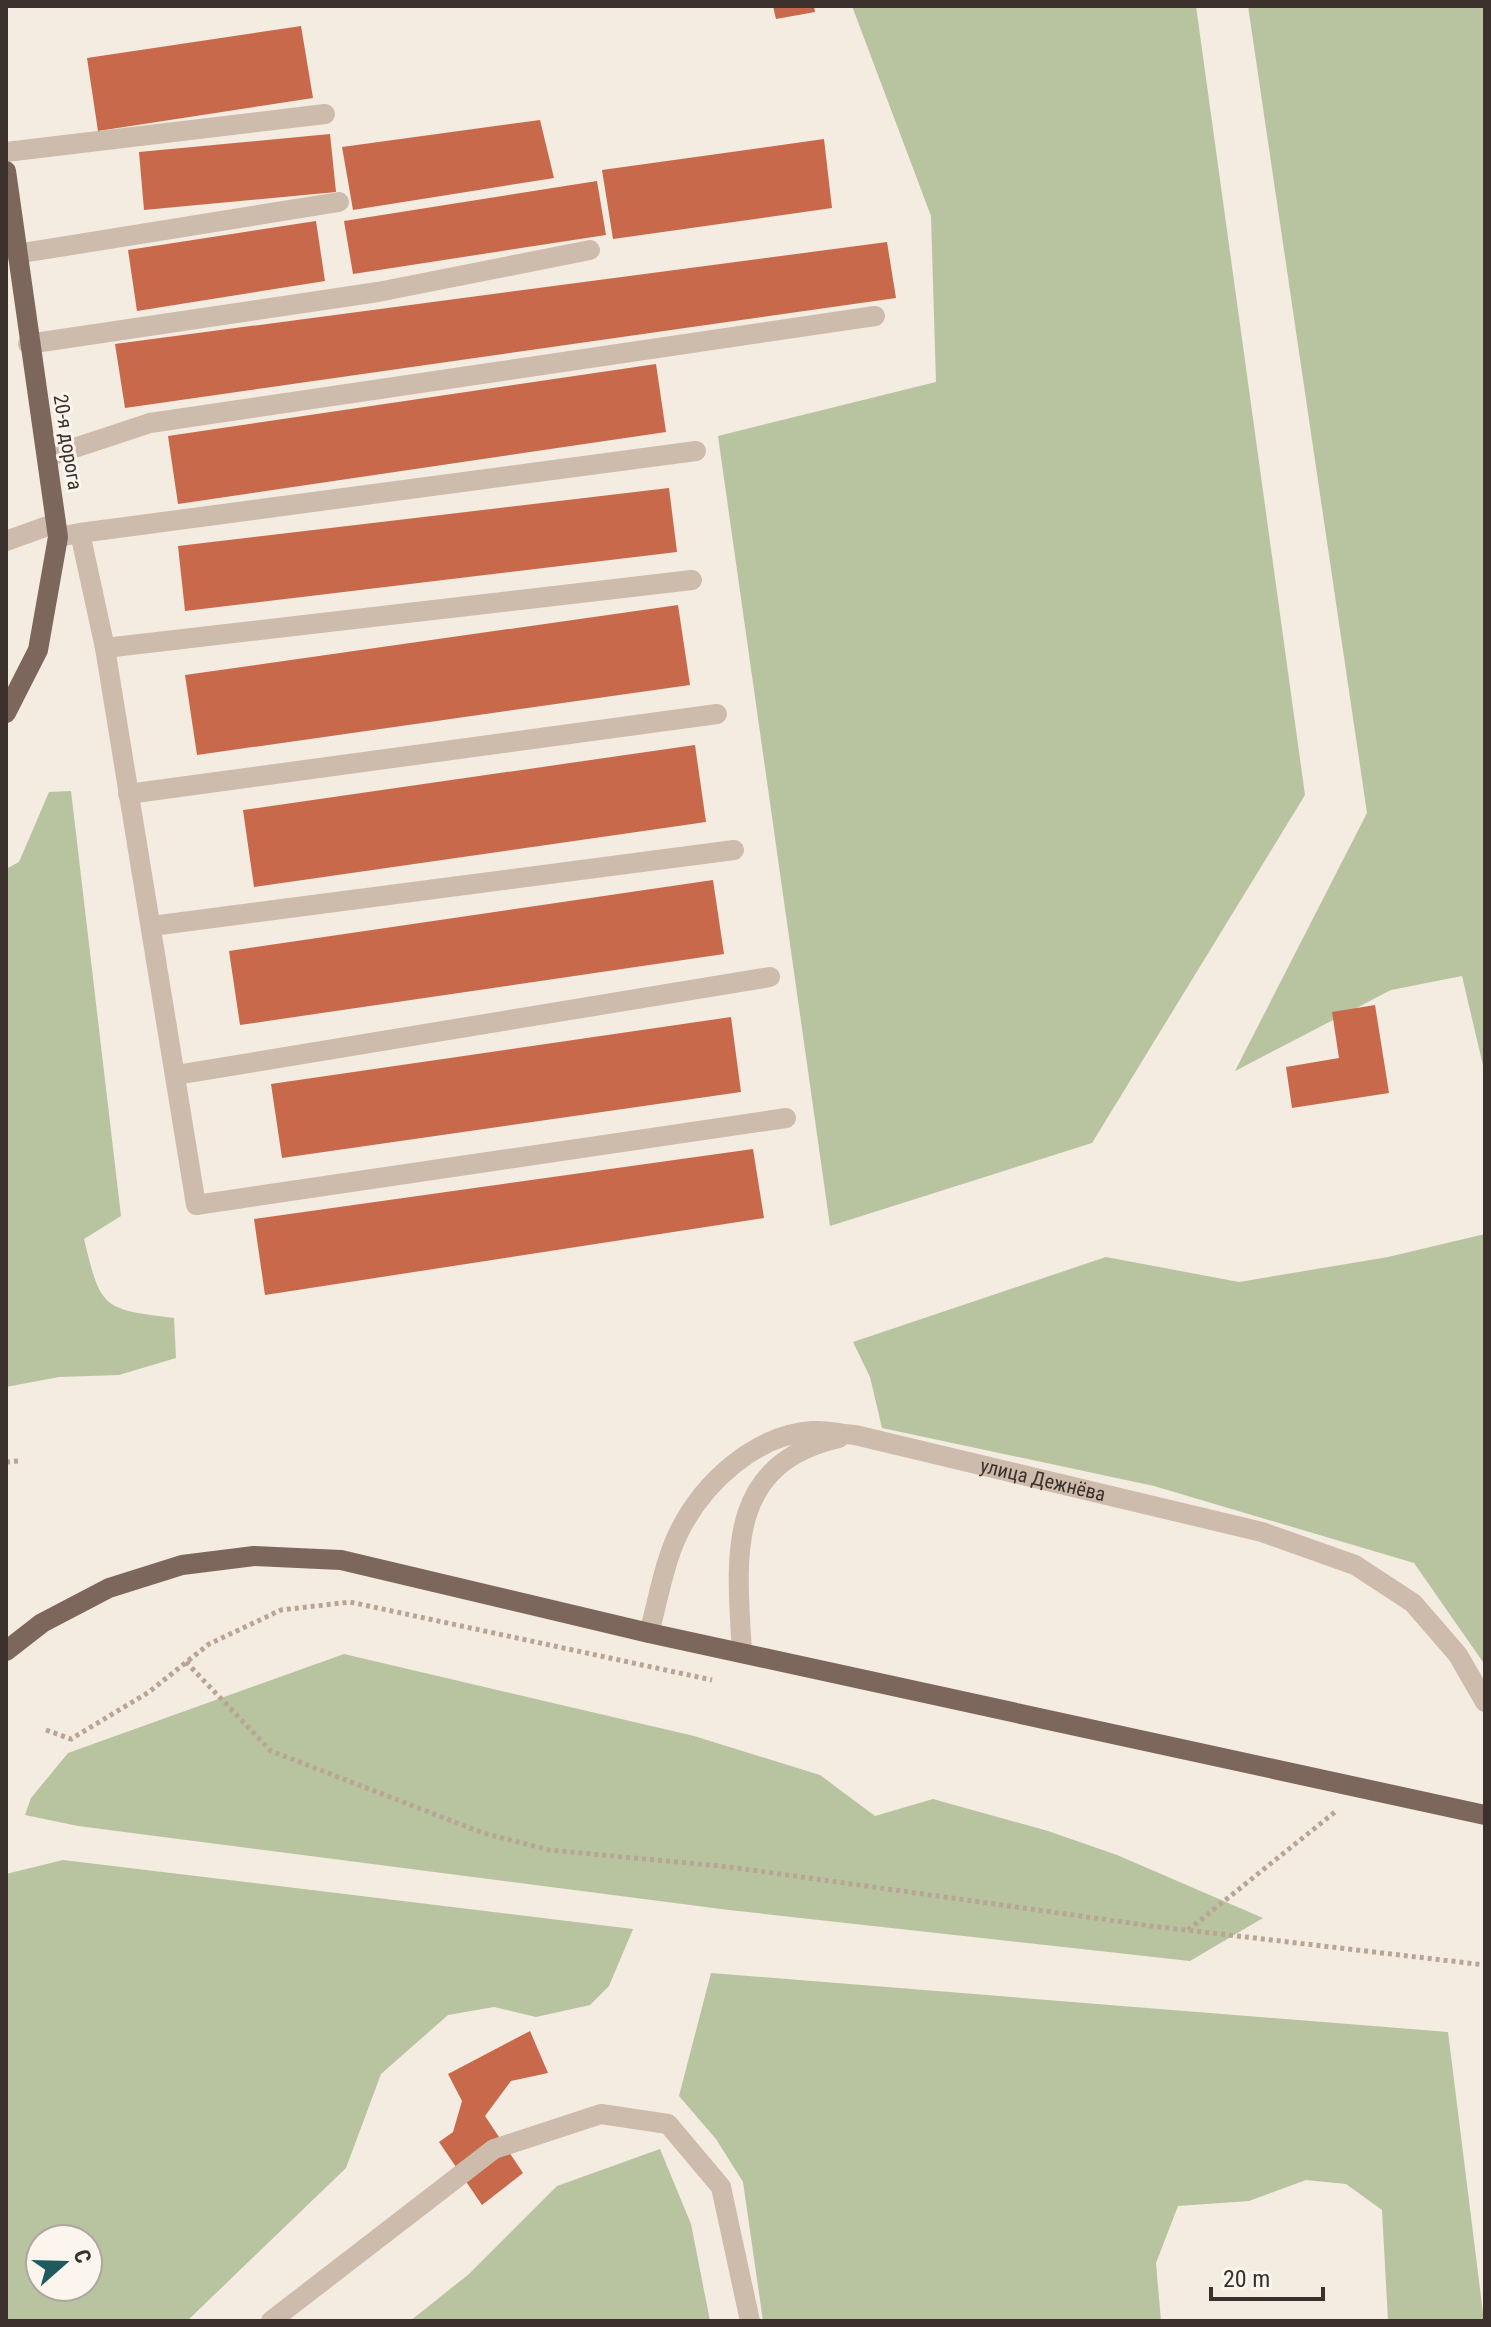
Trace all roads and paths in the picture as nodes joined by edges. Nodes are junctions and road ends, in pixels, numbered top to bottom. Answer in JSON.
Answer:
{"nodes":[{"id":1,"x":325,"y":114,"type":"dead end"},
{"id":2,"x":6,"y":152,"type":"edge"},
{"id":3,"x":6,"y":171,"type":"edge"},
{"id":4,"x":339,"y":202,"type":"dead end"},
{"id":5,"x":590,"y":250,"type":"dead end"},
{"id":6,"x":16,"y":254,"type":"junction"},
{"id":7,"x":875,"y":316,"type":"dead end"},
{"id":8,"x":28,"y":344,"type":"junction"},
{"id":9,"x":696,"y":451,"type":"dead end"},
{"id":10,"x":47,"y":457,"type":"junction"},
{"id":11,"x":57,"y":530,"type":"junction"},
{"id":12,"x":80,"y":533,"type":"junction"},
{"id":13,"x":6,"y":541,"type":"edge"},
{"id":14,"x":692,"y":580,"type":"dead end"},
{"id":15,"x":105,"y":648,"type":"junction"},
{"id":16,"x":6,"y":713,"type":"edge"},
{"id":17,"x":717,"y":714,"type":"dead end"},
{"id":18,"x":128,"y":794,"type":"junction"},
{"id":19,"x":734,"y":850,"type":"dead end"},
{"id":20,"x":152,"y":926,"type":"junction"},
{"id":21,"x":770,"y":977,"type":"dead end"},
{"id":22,"x":176,"y":1075,"type":"junction"},
{"id":23,"x":786,"y":1118,"type":"dead end"},
{"id":24,"x":855,"y":1435,"type":"junction"},
{"id":25,"x":18,"y":1461,"type":"dead end"},
{"id":26,"x":6,"y":1462,"type":"edge"},
{"id":27,"x":649,"y":1633,"type":"junction"},
{"id":28,"x":6,"y":1651,"type":"edge"},
{"id":29,"x":742,"y":1653,"type":"junction"},
{"id":30,"x":186,"y":1662,"type":"junction"},
{"id":31,"x":723,"y":1682,"type":"dead end"},
{"id":32,"x":1485,"y":1702,"type":"edge"},
{"id":33,"x":46,"y":1730,"type":"dead end"},
{"id":34,"x":1335,"y":1812,"type":"dead end"},
{"id":35,"x":1485,"y":1815,"type":"edge"},
{"id":36,"x":1188,"y":1930,"type":"junction"},
{"id":37,"x":1485,"y":1965,"type":"edge"},
{"id":38,"x":271,"y":2321,"type":"edge"},
{"id":39,"x":750,"y":2321,"type":"edge"}],
"edges":[{"from":1,"to":2,"type":"street"},
{"from":3,"to":6,"type":"main road","name":"20-я дорога"},
{"from":4,"to":6,"type":"street"},
{"from":5,"to":8,"type":"street"},
{"from":6,"to":8,"type":"main road","name":"20-я дорога"},
{"from":7,"to":10,"type":"street"},
{"from":8,"to":10,"type":"main road","name":"20-я дорога"},
{"from":9,"to":12,"type":"street"},
{"from":10,"to":11,"type":"main road","name":"20-я дорога"},
{"from":11,"to":12,"type":"street"},
{"from":11,"to":13,"type":"street"},
{"from":11,"to":16,"type":"main road","name":"20-я дорога"},
{"from":12,"to":15,"type":"street"},
{"from":14,"to":15,"type":"street"},
{"from":15,"to":18,"type":"street"},
{"from":17,"to":18,"type":"street"},
{"from":18,"to":20,"type":"street"},
{"from":19,"to":20,"type":"street"},
{"from":20,"to":22,"type":"street"},
{"from":21,"to":22,"type":"street"},
{"from":22,"to":23,"type":"street"},
{"from":24,"to":27,"type":"street","name":"улица Дежнёва"},
{"from":24,"to":29,"type":"street"},
{"from":24,"to":32,"type":"street","name":"улица Дежнёва"},
{"from":25,"to":26,"type":"path"},
{"from":27,"to":28,"type":"main road"},
{"from":27,"to":29,"type":"main road"},
{"from":29,"to":35,"type":"main road"},
{"from":30,"to":31,"type":"path"},
{"from":30,"to":33,"type":"path"},
{"from":30,"to":36,"type":"path"},
{"from":34,"to":36,"type":"path"},
{"from":36,"to":37,"type":"path"},
{"from":38,"to":39,"type":"street"}]}
